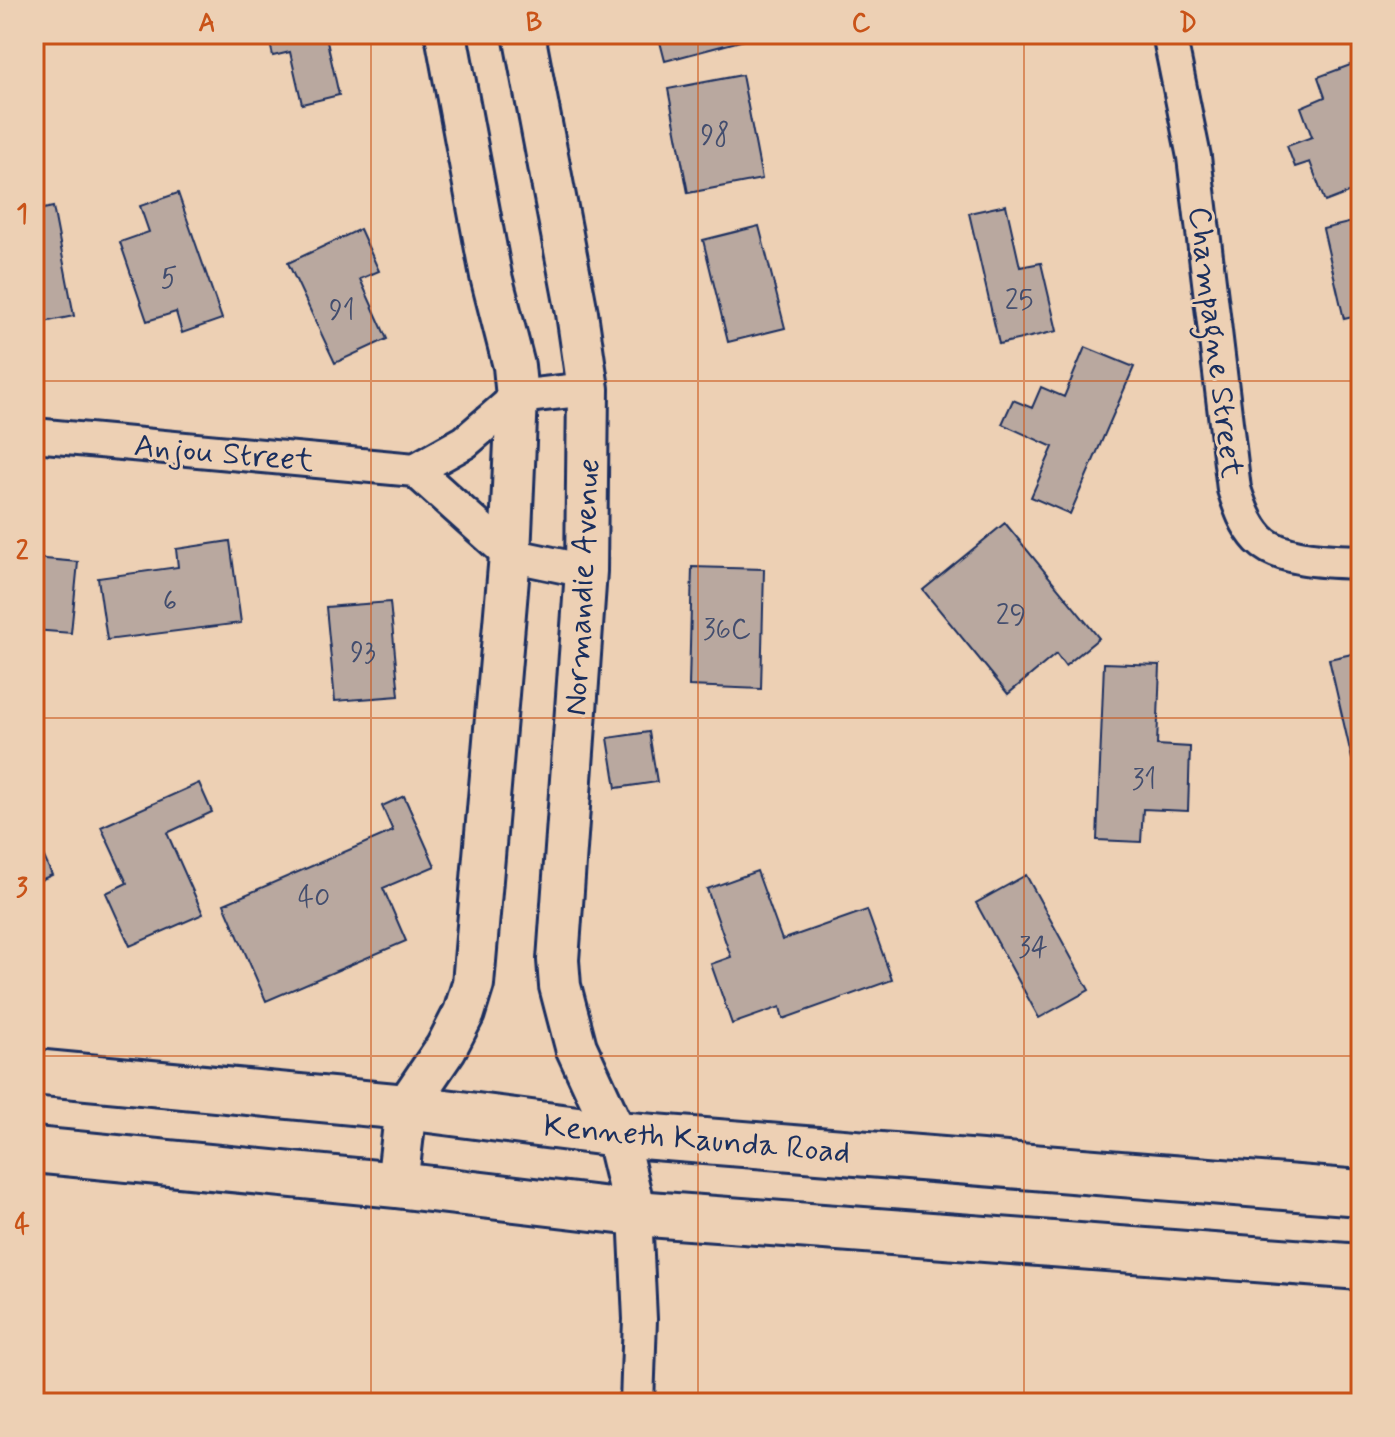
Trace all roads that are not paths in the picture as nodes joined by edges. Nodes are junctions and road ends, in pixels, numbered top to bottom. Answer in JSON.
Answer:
{"nodes":[{"id":1,"x":446,"y":34,"type":"edge"},
{"id":2,"x":524,"y":34,"type":"edge"},
{"id":3,"x":1169,"y":34,"type":"edge"},
{"id":4,"x":588,"y":389,"type":"junction"},
{"id":5,"x":517,"y":397,"type":"junction"},
{"id":6,"x":34,"y":435,"type":"edge"},
{"id":7,"x":415,"y":470,"type":"junction"},
{"id":8,"x":510,"y":555,"type":"junction"},
{"id":9,"x":1361,"y":562,"type":"edge"},
{"id":10,"x":586,"y":571,"type":"junction"},
{"id":11,"x":34,"y":1072,"type":"edge"},
{"id":12,"x":406,"y":1107,"type":"junction"},
{"id":13,"x":616,"y":1134,"type":"junction"},
{"id":14,"x":34,"y":1150,"type":"edge"},
{"id":15,"x":397,"y":1185,"type":"junction"},
{"id":16,"x":1361,"y":1193,"type":"edge"},
{"id":17,"x":635,"y":1213,"type":"junction"},
{"id":18,"x":1361,"y":1267,"type":"edge"},
{"id":19,"x":637,"y":1403,"type":"edge"}],
"edges":[{"from":1,"to":5,"type":"street"},
{"from":2,"to":4,"type":"street","name":"Normandie Avenue"},
{"from":3,"to":9,"type":"street","name":"Champagne Street"},
{"from":4,"to":5,"type":"street"},
{"from":4,"to":10,"type":"street","name":"Normandie Avenue"},
{"from":5,"to":7,"type":"street"},
{"from":5,"to":8,"type":"street"},
{"from":6,"to":7,"type":"street","name":"Anjou Street"},
{"from":7,"to":8,"type":"street"},
{"from":8,"to":10,"type":"street"},
{"from":8,"to":12,"type":"street"},
{"from":10,"to":13,"type":"street","name":"Normandie Avenue"},
{"from":11,"to":12,"type":"main road","name":"Kenneth Kaunda Road"},
{"from":12,"to":13,"type":"main road","name":"Kenneth Kaunda Road"},
{"from":12,"to":15,"type":"street"},
{"from":13,"to":16,"type":"main road","name":"Kenneth Kaunda Road"},
{"from":13,"to":17,"type":"street","name":"Normandie Avenue"},
{"from":14,"to":15,"type":"main road"},
{"from":15,"to":17,"type":"main road"},
{"from":17,"to":18,"type":"main road"},
{"from":17,"to":19,"type":"street"}]}
